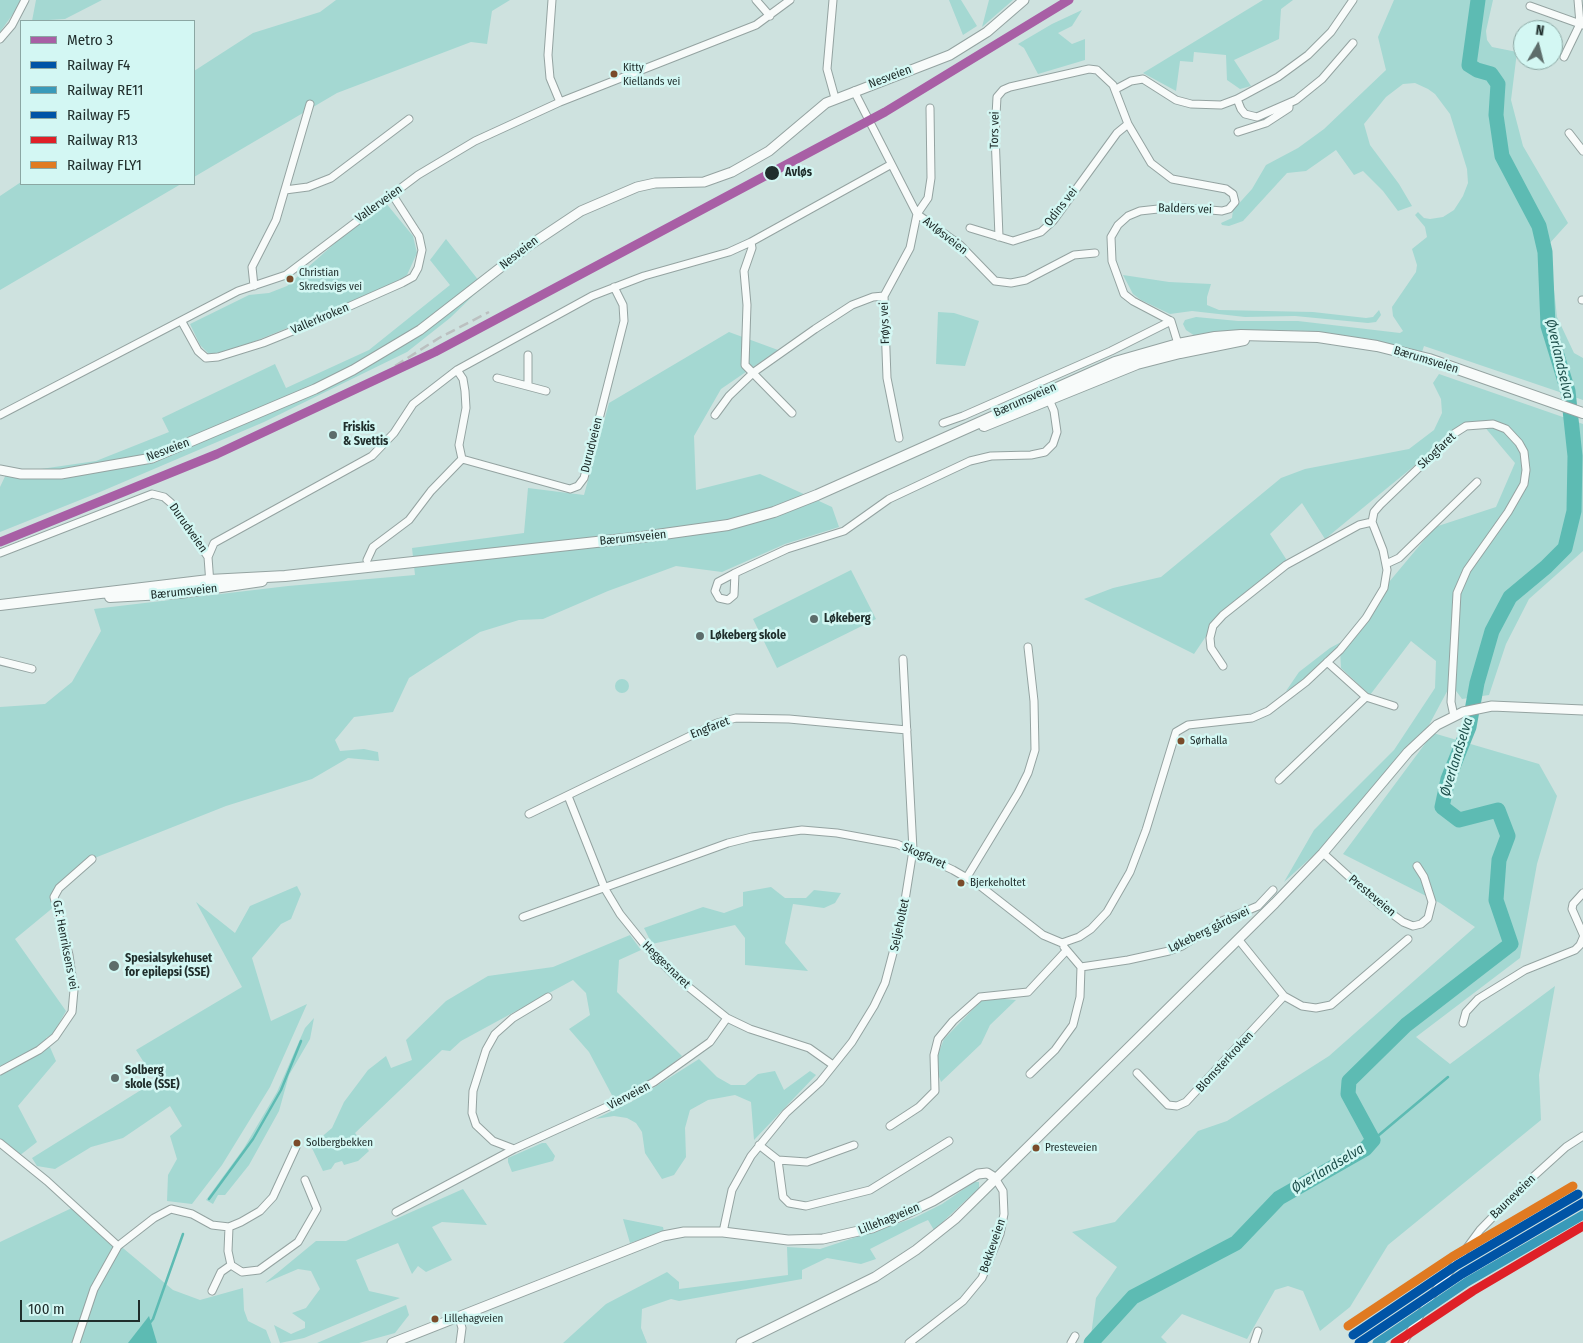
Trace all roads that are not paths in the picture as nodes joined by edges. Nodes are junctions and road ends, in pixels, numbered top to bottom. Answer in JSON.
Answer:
{"nodes":[{"id":1,"x":25,"y":0,"type":"edge"},
{"id":2,"x":552,"y":0,"type":"edge"},
{"id":3,"x":756,"y":0,"type":"edge"},
{"id":4,"x":790,"y":0,"type":"edge"},
{"id":5,"x":833,"y":0,"type":"edge"},
{"id":6,"x":1024,"y":0,"type":"edge"},
{"id":7,"x":1352,"y":0,"type":"edge"},
{"id":8,"x":1578,"y":0,"type":"edge"},
{"id":9,"x":1530,"y":6,"type":"dead end"},
{"id":10,"x":770,"y":16,"type":"junction"},
{"id":11,"x":1581,"y":25,"type":"edge"},
{"id":12,"x":0,"y":39,"type":"edge"},
{"id":13,"x":1353,"y":43,"type":"dead end"},
{"id":14,"x":1564,"y":58,"type":"dead end"},
{"id":15,"x":1116,"y":89,"type":"junction"},
{"id":16,"x":854,"y":91,"type":"junction"},
{"id":17,"x":835,"y":98,"type":"junction"},
{"id":18,"x":1237,"y":99,"type":"junction"},
{"id":19,"x":560,"y":102,"type":"junction"},
{"id":20,"x":310,"y":104,"type":"dead end"},
{"id":21,"x":1289,"y":104,"type":"junction"},
{"id":22,"x":930,"y":108,"type":"dead end"},
{"id":23,"x":409,"y":119,"type":"dead end"},
{"id":24,"x":1128,"y":124,"type":"junction"},
{"id":25,"x":1238,"y":132,"type":"dead end"},
{"id":26,"x":1570,"y":133,"type":"dead end"},
{"id":27,"x":1583,"y":151,"type":"edge"},
{"id":28,"x":890,"y":165,"type":"junction"},
{"id":29,"x":285,"y":190,"type":"junction"},
{"id":30,"x":392,"y":194,"type":"junction"},
{"id":31,"x":917,"y":214,"type":"junction"},
{"id":32,"x":970,"y":228,"type":"dead end"},
{"id":33,"x":999,"y":237,"type":"junction"},
{"id":34,"x":751,"y":242,"type":"junction"},
{"id":35,"x":1095,"y":253,"type":"dead end"},
{"id":36,"x":254,"y":286,"type":"junction"},
{"id":37,"x":614,"y":287,"type":"junction"},
{"id":38,"x":884,"y":296,"type":"junction"},
{"id":39,"x":1172,"y":321,"type":"junction"},
{"id":40,"x":182,"y":322,"type":"junction"},
{"id":41,"x":1179,"y":348,"type":"junction"},
{"id":42,"x":528,"y":355,"type":"dead end"},
{"id":43,"x":457,"y":370,"type":"junction"},
{"id":44,"x":754,"y":372,"type":"junction"},
{"id":45,"x":497,"y":378,"type":"dead end"},
{"id":46,"x":528,"y":386,"type":"junction"},
{"id":47,"x":546,"y":391,"type":"dead end"},
{"id":48,"x":1047,"y":396,"type":"junction"},
{"id":49,"x":792,"y":413,"type":"dead end"},
{"id":50,"x":1583,"y":413,"type":"edge"},
{"id":51,"x":0,"y":415,"type":"edge"},
{"id":52,"x":714,"y":415,"type":"dead end"},
{"id":53,"x":943,"y":423,"type":"dead end"},
{"id":54,"x":899,"y":438,"type":"dead end"},
{"id":55,"x":462,"y":459,"type":"junction"},
{"id":56,"x":0,"y":470,"type":"edge"},
{"id":57,"x":1477,"y":482,"type":"dead end"},
{"id":58,"x":1372,"y":522,"type":"junction"},
{"id":59,"x":0,"y":553,"type":"edge"},
{"id":60,"x":208,"y":557,"type":"junction"},
{"id":61,"x":367,"y":560,"type":"dead end"},
{"id":62,"x":1386,"y":564,"type":"junction"},
{"id":63,"x":735,"y":573,"type":"dead end"},
{"id":64,"x":210,"y":585,"type":"junction"},
{"id":65,"x":0,"y":604,"type":"edge"},
{"id":66,"x":1028,"y":647,"type":"dead end"},
{"id":67,"x":903,"y":659,"type":"dead end"},
{"id":68,"x":0,"y":660,"type":"edge"},
{"id":69,"x":1327,"y":662,"type":"junction"},
{"id":70,"x":1223,"y":666,"type":"dead end"},
{"id":71,"x":32,"y":669,"type":"dead end"},
{"id":72,"x":1366,"y":697,"type":"junction"},
{"id":73,"x":1394,"y":706,"type":"dead end"},
{"id":74,"x":1583,"y":710,"type":"edge"},
{"id":75,"x":1454,"y":716,"type":"junction"},
{"id":76,"x":907,"y":730,"type":"junction"},
{"id":77,"x":1279,"y":780,"type":"dead end"},
{"id":78,"x":568,"y":796,"type":"junction"},
{"id":79,"x":529,"y":814,"type":"dead end"},
{"id":80,"x":913,"y":850,"type":"junction"},
{"id":81,"x":1323,"y":853,"type":"junction"},
{"id":82,"x":92,"y":859,"type":"dead end"},
{"id":83,"x":1417,"y":866,"type":"dead end"},
{"id":84,"x":967,"y":877,"type":"junction"},
{"id":85,"x":605,"y":889,"type":"junction"},
{"id":86,"x":1273,"y":890,"type":"dead end"},
{"id":87,"x":1583,"y":893,"type":"edge"},
{"id":88,"x":523,"y":917,"type":"dead end"},
{"id":89,"x":1583,"y":934,"type":"edge"},
{"id":90,"x":1583,"y":938,"type":"edge"},
{"id":91,"x":1238,"y":939,"type":"junction"},
{"id":92,"x":1408,"y":939,"type":"dead end"},
{"id":93,"x":1062,"y":943,"type":"junction"},
{"id":94,"x":1066,"y":952,"type":"junction"},
{"id":95,"x":1081,"y":967,"type":"junction"},
{"id":96,"x":1284,"y":996,"type":"junction"},
{"id":97,"x":548,"y":997,"type":"dead end"},
{"id":98,"x":727,"y":1018,"type":"junction"},
{"id":99,"x":1463,"y":1023,"type":"dead end"},
{"id":100,"x":833,"y":1065,"type":"junction"},
{"id":101,"x":0,"y":1071,"type":"edge"},
{"id":102,"x":1137,"y":1073,"type":"dead end"},
{"id":103,"x":1030,"y":1074,"type":"dead end"},
{"id":104,"x":890,"y":1126,"type":"dead end"},
{"id":105,"x":1583,"y":1136,"type":"edge"},
{"id":106,"x":949,"y":1141,"type":"dead end"},
{"id":107,"x":0,"y":1143,"type":"edge"},
{"id":108,"x":759,"y":1145,"type":"junction"},
{"id":109,"x":854,"y":1145,"type":"dead end"},
{"id":110,"x":296,"y":1148,"type":"dead end"},
{"id":111,"x":514,"y":1149,"type":"junction"},
{"id":112,"x":778,"y":1160,"type":"junction"},
{"id":113,"x":996,"y":1178,"type":"junction"},
{"id":114,"x":305,"y":1180,"type":"dead end"},
{"id":115,"x":396,"y":1212,"type":"dead end"},
{"id":116,"x":229,"y":1226,"type":"junction"},
{"id":117,"x":723,"y":1232,"type":"junction"},
{"id":118,"x":118,"y":1246,"type":"junction"},
{"id":119,"x":231,"y":1266,"type":"junction"},
{"id":120,"x":212,"y":1291,"type":"dead end"},
{"id":121,"x":460,"y":1318,"type":"junction"},
{"id":122,"x":1258,"y":1330,"type":"dead end"},
{"id":123,"x":76,"y":1343,"type":"edge"},
{"id":124,"x":392,"y":1343,"type":"edge"},
{"id":125,"x":460,"y":1343,"type":"edge"},
{"id":126,"x":742,"y":1343,"type":"edge"},
{"id":127,"x":909,"y":1343,"type":"edge"},
{"id":128,"x":1254,"y":1343,"type":"edge"},
{"id":129,"x":1403,"y":1343,"type":"edge"}],
"edges":[{"from":1,"to":12,"type":"street"},
{"from":2,"to":19,"type":"street"},
{"from":3,"to":10,"type":"street"},
{"from":4,"to":10,"type":"street","name":"Vallerveien"},
{"from":5,"to":17,"type":"street"},
{"from":6,"to":16,"type":"street","name":"Nesveien"},
{"from":7,"to":18,"type":"street"},
{"from":8,"to":11,"type":"street"},
{"from":9,"to":11,"type":"street"},
{"from":10,"to":19,"type":"street","name":"Vallerveien"},
{"from":11,"to":14,"type":"street"},
{"from":13,"to":21,"type":"street"},
{"from":15,"to":18,"type":"street"},
{"from":15,"to":24,"type":"street","name":"Balders vei"},
{"from":15,"to":33,"type":"street","name":"Tors vei"},
{"from":16,"to":17,"type":"street","name":"Nesveien"},
{"from":16,"to":28,"type":"street","name":"Avløsveien"},
{"from":17,"to":56,"type":"street","name":"Nesveien"},
{"from":18,"to":21,"type":"street"},
{"from":19,"to":30,"type":"street","name":"Vallerveien"},
{"from":20,"to":29,"type":"street"},
{"from":21,"to":25,"type":"street"},
{"from":22,"to":31,"type":"street"},
{"from":23,"to":29,"type":"street"},
{"from":24,"to":33,"type":"street","name":"Odins vei"},
{"from":24,"to":39,"type":"street","name":"Balders vei"},
{"from":26,"to":27,"type":"street"},
{"from":28,"to":31,"type":"street","name":"Avløsveien"},
{"from":28,"to":34,"type":"street","name":"Durudveien"},
{"from":29,"to":36,"type":"street"},
{"from":30,"to":36,"type":"street","name":"Vallerveien"},
{"from":30,"to":40,"type":"street","name":"Vallerkroken"},
{"from":31,"to":35,"type":"street","name":"Avløsveien"},
{"from":31,"to":38,"type":"street","name":"Frøys vei"},
{"from":32,"to":33,"type":"street","name":"Odins vei"},
{"from":34,"to":37,"type":"street","name":"Durudveien"},
{"from":34,"to":44,"type":"street"},
{"from":36,"to":40,"type":"street","name":"Vallerveien"},
{"from":37,"to":43,"type":"street","name":"Durudveien"},
{"from":37,"to":55,"type":"street","name":"Durudveien"},
{"from":38,"to":44,"type":"street"},
{"from":38,"to":54,"type":"street","name":"Frøys vei"},
{"from":39,"to":41,"type":"street"},
{"from":39,"to":53,"type":"street","name":"Bærumsveien"},
{"from":40,"to":51,"type":"street","name":"Vallerveien"},
{"from":41,"to":48,"type":"main road","name":"Bærumsveien"},
{"from":41,"to":50,"type":"main road","name":"Bærumsveien"},
{"from":42,"to":46,"type":"street"},
{"from":43,"to":55,"type":"street"},
{"from":43,"to":60,"type":"street","name":"Durudveien"},
{"from":44,"to":49,"type":"street"},
{"from":44,"to":52,"type":"street"},
{"from":45,"to":46,"type":"street"},
{"from":46,"to":47,"type":"street"},
{"from":48,"to":63,"type":"street"},
{"from":48,"to":64,"type":"main road","name":"Bærumsveien"},
{"from":55,"to":61,"type":"street"},
{"from":57,"to":62,"type":"street"},
{"from":58,"to":62,"type":"street"},
{"from":58,"to":70,"type":"street"},
{"from":58,"to":75,"type":"street","name":"Skogfaret"},
{"from":59,"to":60,"type":"street","name":"Durudveien"},
{"from":60,"to":64,"type":"street","name":"Durudveien"},
{"from":62,"to":69,"type":"street"},
{"from":64,"to":65,"type":"main road","name":"Bærumsveien"},
{"from":66,"to":84,"type":"street"},
{"from":67,"to":76,"type":"street","name":"Seljeholtet"},
{"from":68,"to":71,"type":"street"},
{"from":69,"to":72,"type":"street"},
{"from":69,"to":93,"type":"street"},
{"from":72,"to":73,"type":"street"},
{"from":72,"to":77,"type":"street"},
{"from":74,"to":75,"type":"street"},
{"from":75,"to":81,"type":"street"},
{"from":76,"to":78,"type":"street","name":"Engfaret"},
{"from":76,"to":80,"type":"street","name":"Seljeholtet"},
{"from":78,"to":79,"type":"street","name":"Engfaret"},
{"from":78,"to":85,"type":"street","name":"Heggesnaret"},
{"from":80,"to":84,"type":"street","name":"Skogfaret"},
{"from":80,"to":85,"type":"street","name":"Skogfaret"},
{"from":80,"to":100,"type":"street","name":"Seljeholtet"},
{"from":81,"to":83,"type":"street","name":"Presteveien"},
{"from":81,"to":91,"type":"street"},
{"from":82,"to":101,"type":"street","name":"G.F. Henriksens vei"},
{"from":84,"to":93,"type":"street","name":"Skogfaret"},
{"from":85,"to":88,"type":"street","name":"Skogfaret"},
{"from":85,"to":98,"type":"street","name":"Heggesnaret"},
{"from":86,"to":95,"type":"street","name":"Løkeberg gårdsvei"},
{"from":87,"to":89,"type":"street"},
{"from":90,"to":99,"type":"street"},
{"from":91,"to":96,"type":"street"},
{"from":91,"to":113,"type":"street"},
{"from":92,"to":96,"type":"street"},
{"from":93,"to":94,"type":"street"},
{"from":94,"to":95,"type":"street"},
{"from":94,"to":104,"type":"street"},
{"from":95,"to":103,"type":"street"},
{"from":96,"to":102,"type":"street","name":"Blomsterkroken"},
{"from":97,"to":111,"type":"street"},
{"from":98,"to":100,"type":"street","name":"Heggesnaret"},
{"from":98,"to":111,"type":"street","name":"Vierveien"},
{"from":100,"to":108,"type":"street","name":"Seljeholtet"},
{"from":105,"to":129,"type":"street","name":"Bauneveien"},
{"from":106,"to":112,"type":"street"},
{"from":107,"to":118,"type":"street"},
{"from":108,"to":112,"type":"street"},
{"from":108,"to":117,"type":"street","name":"Seljeholtet"},
{"from":109,"to":112,"type":"street"},
{"from":110,"to":116,"type":"street"},
{"from":111,"to":115,"type":"street","name":"Vierveien"},
{"from":113,"to":117,"type":"street","name":"Lillehagveien"},
{"from":113,"to":126,"type":"street"},
{"from":113,"to":127,"type":"street","name":"Bekkeveien"},
{"from":114,"to":119,"type":"street"},
{"from":116,"to":118,"type":"street"},
{"from":116,"to":119,"type":"street"},
{"from":117,"to":121,"type":"street","name":"Lillehagveien"},
{"from":118,"to":123,"type":"street"},
{"from":119,"to":120,"type":"street"},
{"from":121,"to":124,"type":"street","name":"Lillehagveien"},
{"from":121,"to":125,"type":"street"},
{"from":122,"to":128,"type":"street"}]}
